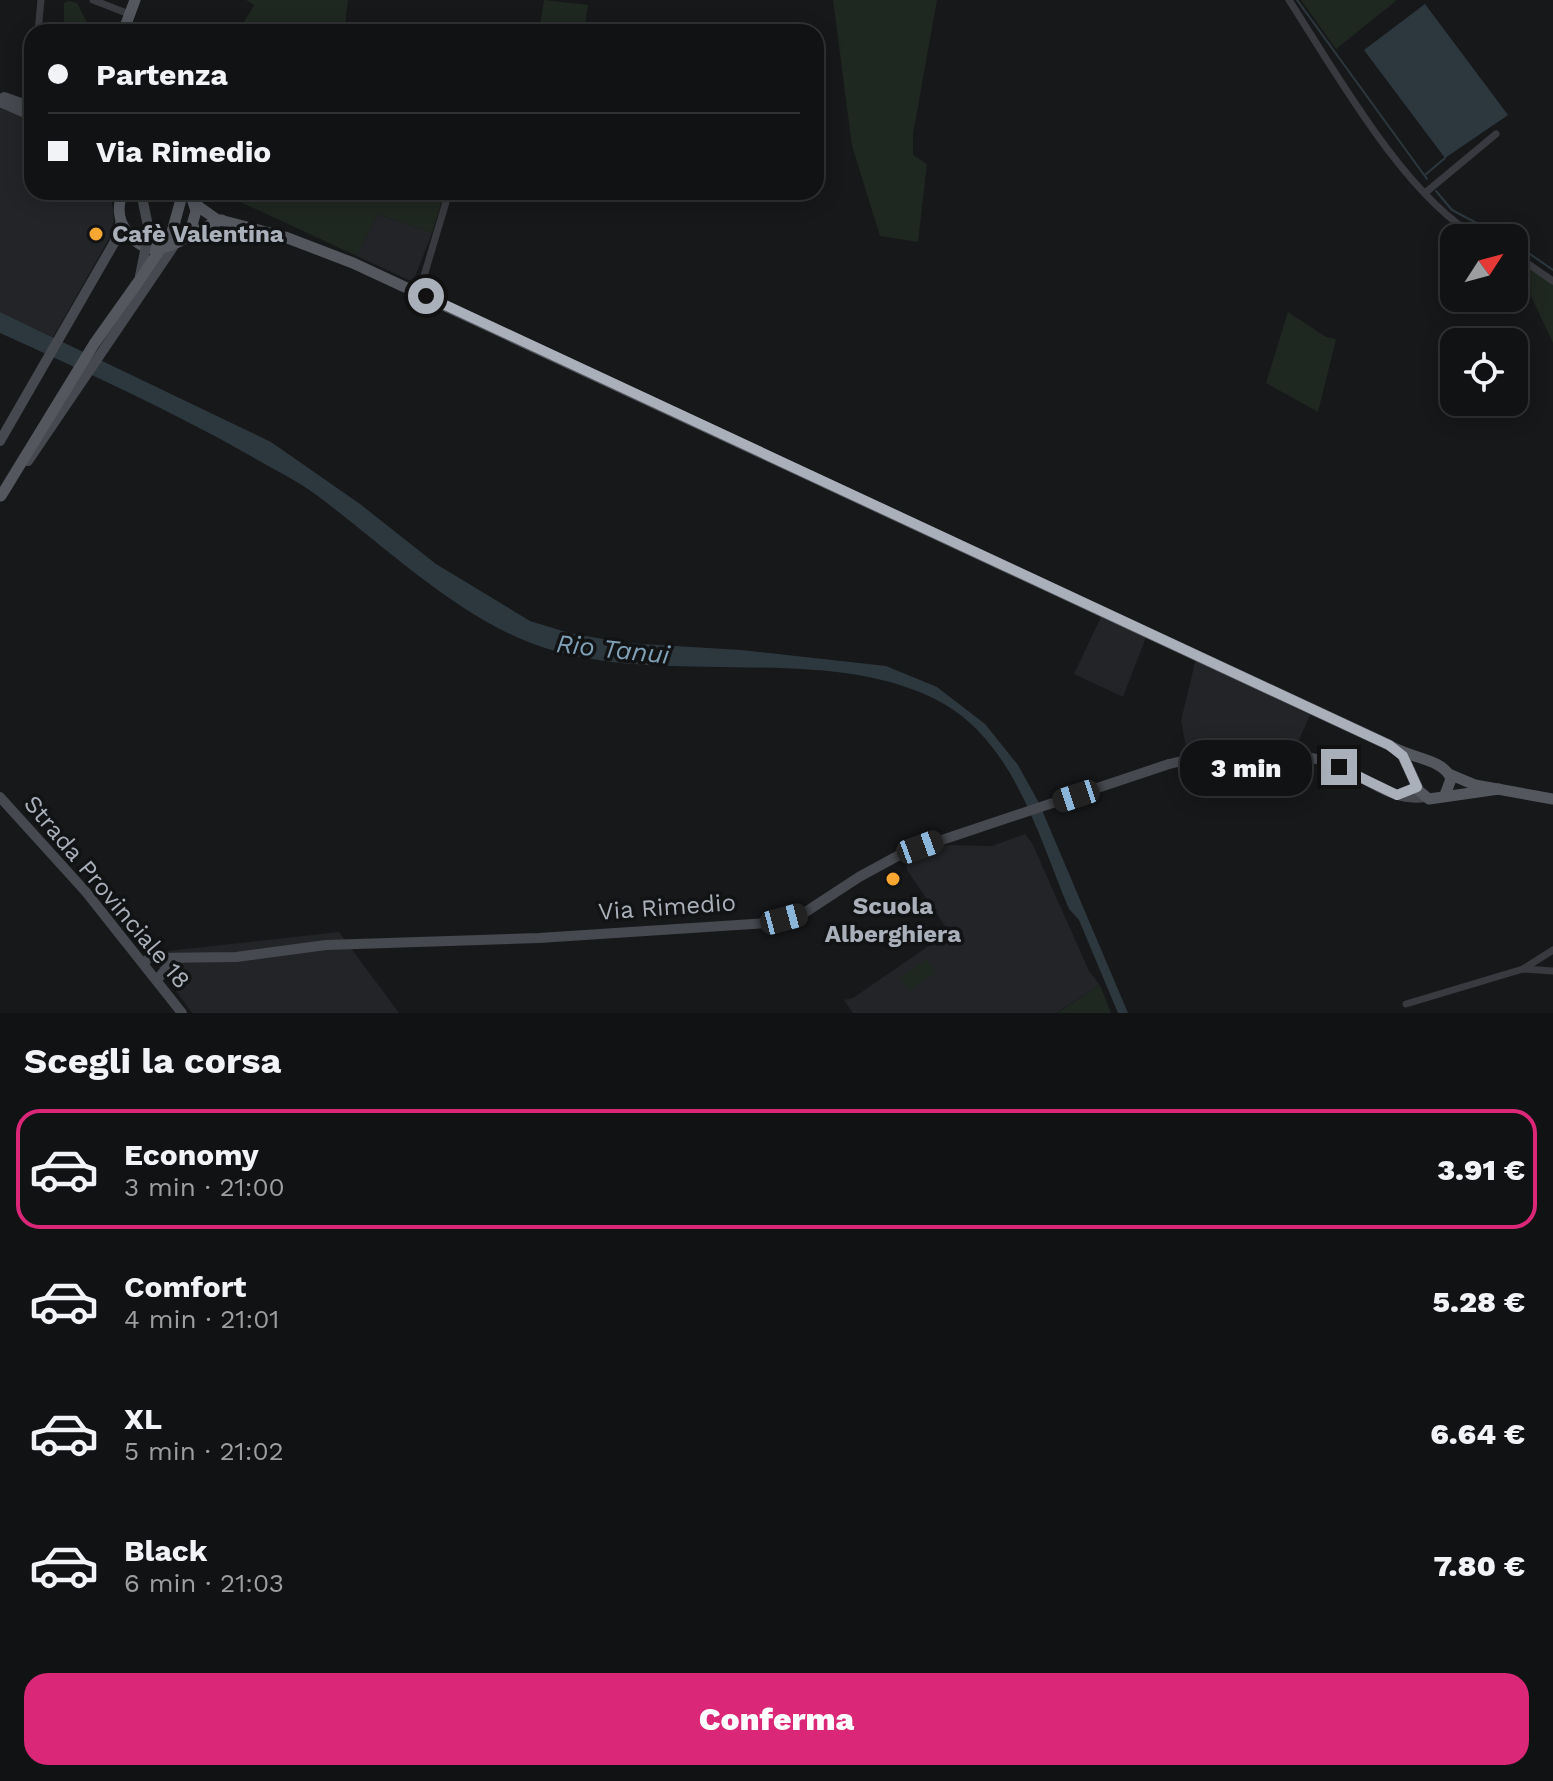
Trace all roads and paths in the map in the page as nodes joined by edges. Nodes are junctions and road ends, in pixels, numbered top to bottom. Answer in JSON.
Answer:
{"nodes":[{"id":1,"x":41,"y":0,"type":"edge"},
{"id":2,"x":93,"y":0,"type":"edge"},
{"id":3,"x":135,"y":0,"type":"edge"},
{"id":4,"x":1289,"y":0,"type":"edge"},
{"id":5,"x":129,"y":14,"type":"junction"},
{"id":6,"x":39,"y":24,"type":"edge"},
{"id":7,"x":126,"y":24,"type":"edge"},
{"id":8,"x":131,"y":24,"type":"edge"},
{"id":9,"x":0,"y":96,"type":"edge"},
{"id":10,"x":0,"y":102,"type":"edge"},
{"id":11,"x":24,"y":104,"type":"edge"},
{"id":12,"x":24,"y":112,"type":"edge"},
{"id":13,"x":1496,"y":134,"type":"dead end"},
{"id":14,"x":1425,"y":193,"type":"junction"},
{"id":15,"x":120,"y":200,"type":"edge"},
{"id":16,"x":143,"y":200,"type":"edge"},
{"id":17,"x":181,"y":200,"type":"edge"},
{"id":18,"x":193,"y":200,"type":"edge"},
{"id":19,"x":196,"y":200,"type":"edge"},
{"id":20,"x":447,"y":200,"type":"edge"},
{"id":21,"x":222,"y":220,"type":"junction"},
{"id":22,"x":121,"y":221,"type":"junction"},
{"id":23,"x":1457,"y":224,"type":"edge"},
{"id":24,"x":185,"y":239,"type":"junction"},
{"id":25,"x":173,"y":247,"type":"junction"},
{"id":26,"x":1528,"y":264,"type":"edge"},
{"id":27,"x":1553,"y":281,"type":"edge"},
{"id":28,"x":136,"y":285,"type":"junction"},
{"id":29,"x":414,"y":290,"type":"junction"},
{"id":30,"x":67,"y":396,"type":"junction"},
{"id":31,"x":0,"y":441,"type":"edge"},
{"id":32,"x":0,"y":497,"type":"edge"},
{"id":33,"x":1403,"y":756,"type":"junction"},
{"id":34,"x":1435,"y":764,"type":"junction"},
{"id":35,"x":1449,"y":774,"type":"junction"},
{"id":36,"x":1420,"y":788,"type":"junction"},
{"id":37,"x":1499,"y":789,"type":"junction"},
{"id":38,"x":1445,"y":795,"type":"junction"},
{"id":39,"x":0,"y":797,"type":"edge"},
{"id":40,"x":1553,"y":799,"type":"edge"},
{"id":41,"x":1553,"y":950,"type":"edge"},
{"id":42,"x":183,"y":957,"type":"junction"},
{"id":43,"x":143,"y":962,"type":"junction"},
{"id":44,"x":1523,"y":969,"type":"junction"},
{"id":45,"x":1553,"y":971,"type":"edge"},
{"id":46,"x":157,"y":980,"type":"junction"},
{"id":47,"x":1406,"y":1004,"type":"dead end"},
{"id":48,"x":182,"y":1013,"type":"edge"}],
"edges":[{"from":1,"to":6,"type":"street"},
{"from":2,"to":5,"type":"street"},
{"from":3,"to":5,"type":"main road"},
{"from":3,"to":8,"type":"main road"},
{"from":4,"to":14,"type":"street"},
{"from":5,"to":7,"type":"main road"},
{"from":9,"to":11,"type":"street"},
{"from":10,"to":12,"type":"street"},
{"from":13,"to":14,"type":"street"},
{"from":14,"to":23,"type":"street"},
{"from":15,"to":22,"type":"main road"},
{"from":16,"to":28,"type":"street","bridge":true},
{"from":17,"to":28,"type":"main road","bridge":true},
{"from":18,"to":24,"type":"main road"},
{"from":19,"to":21,"type":"main road"},
{"from":20,"to":29,"type":"street"},
{"from":21,"to":24,"type":"main road"},
{"from":21,"to":29,"type":"main road"},
{"from":22,"to":25,"type":"main road"},
{"from":22,"to":31,"type":"street"},
{"from":24,"to":25,"type":"main road"},
{"from":25,"to":30,"type":"street"},
{"from":26,"to":27,"type":"street"},
{"from":28,"to":30,"type":"main road"},
{"from":29,"to":33,"type":"main road"},
{"from":30,"to":32,"type":"main road"},
{"from":33,"to":34,"type":"main road"},
{"from":33,"to":36,"type":"main road"},
{"from":34,"to":35,"type":"main road"},
{"from":34,"to":36,"type":"main road"},
{"from":35,"to":37,"type":"main road"},
{"from":35,"to":38,"type":"main road"},
{"from":36,"to":38,"type":"main road"},
{"from":36,"to":42,"type":"street","name":"Via Rimedio"},
{"from":37,"to":38,"type":"main road"},
{"from":37,"to":40,"type":"main road"},
{"from":39,"to":43,"type":"street","name":"Strada Provinciale 18"},
{"from":41,"to":44,"type":"street"},
{"from":42,"to":43,"type":"street","name":"Via Rimedio"},
{"from":42,"to":46,"type":"street"},
{"from":43,"to":46,"type":"street","name":"Strada Provinciale 18"},
{"from":44,"to":45,"type":"street"},
{"from":44,"to":47,"type":"street"},
{"from":46,"to":48,"type":"street","name":"Strada Provinciale 18"}]}
